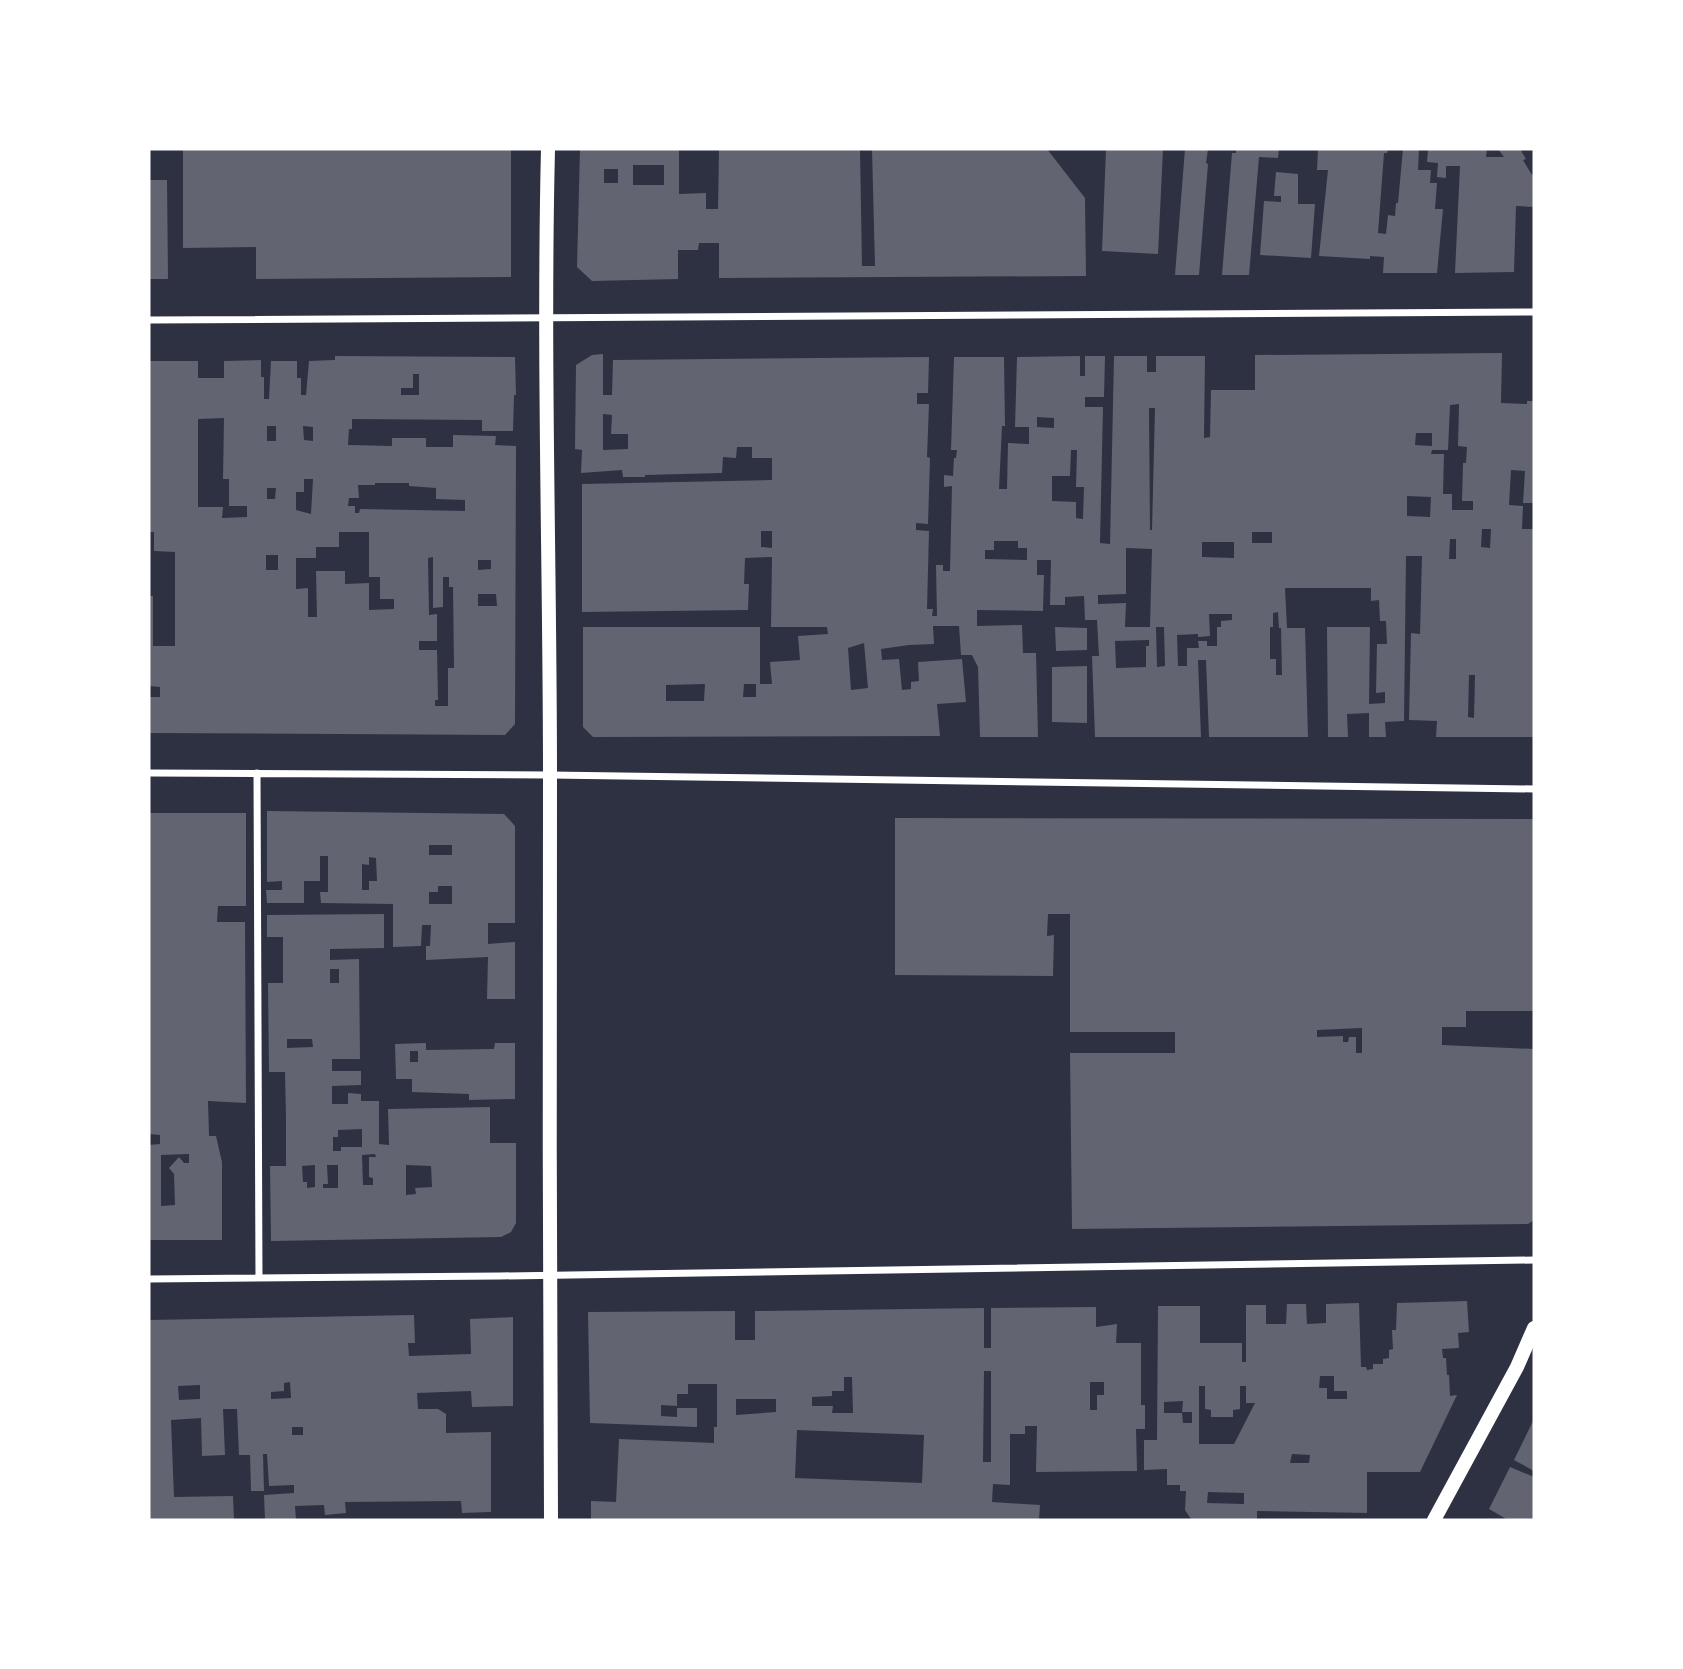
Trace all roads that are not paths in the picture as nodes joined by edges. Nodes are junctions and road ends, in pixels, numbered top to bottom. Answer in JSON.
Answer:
{"nodes":[{"id":1,"x":548,"y":149,"type":"edge"},
{"id":2,"x":1534,"y":312,"type":"edge"},
{"id":3,"x":546,"y":318,"type":"junction"},
{"id":4,"x":149,"y":320,"type":"edge"},
{"id":5,"x":149,"y":773,"type":"edge"},
{"id":6,"x":257,"y":773,"type":"junction"},
{"id":7,"x":550,"y":775,"type":"junction"},
{"id":8,"x":1534,"y":789,"type":"edge"},
{"id":9,"x":1534,"y":1261,"type":"edge"},
{"id":10,"x":549,"y":1275,"type":"junction"},
{"id":11,"x":260,"y":1278,"type":"junction"},
{"id":12,"x":149,"y":1279,"type":"edge"},
{"id":13,"x":1534,"y":1328,"type":"edge"},
{"id":14,"x":551,"y":1520,"type":"edge"},
{"id":15,"x":1434,"y":1520,"type":"edge"}],
"edges":[{"from":1,"to":3,"type":"main road"},
{"from":2,"to":3,"type":"street"},
{"from":3,"to":4,"type":"street"},
{"from":3,"to":7,"type":"main road"},
{"from":5,"to":6,"type":"street"},
{"from":6,"to":7,"type":"street"},
{"from":6,"to":11,"type":"street"},
{"from":7,"to":8,"type":"street"},
{"from":7,"to":10,"type":"main road"},
{"from":9,"to":10,"type":"street"},
{"from":10,"to":11,"type":"street"},
{"from":10,"to":14,"type":"main road"},
{"from":11,"to":12,"type":"street"},
{"from":13,"to":15,"type":"main road"}]}
